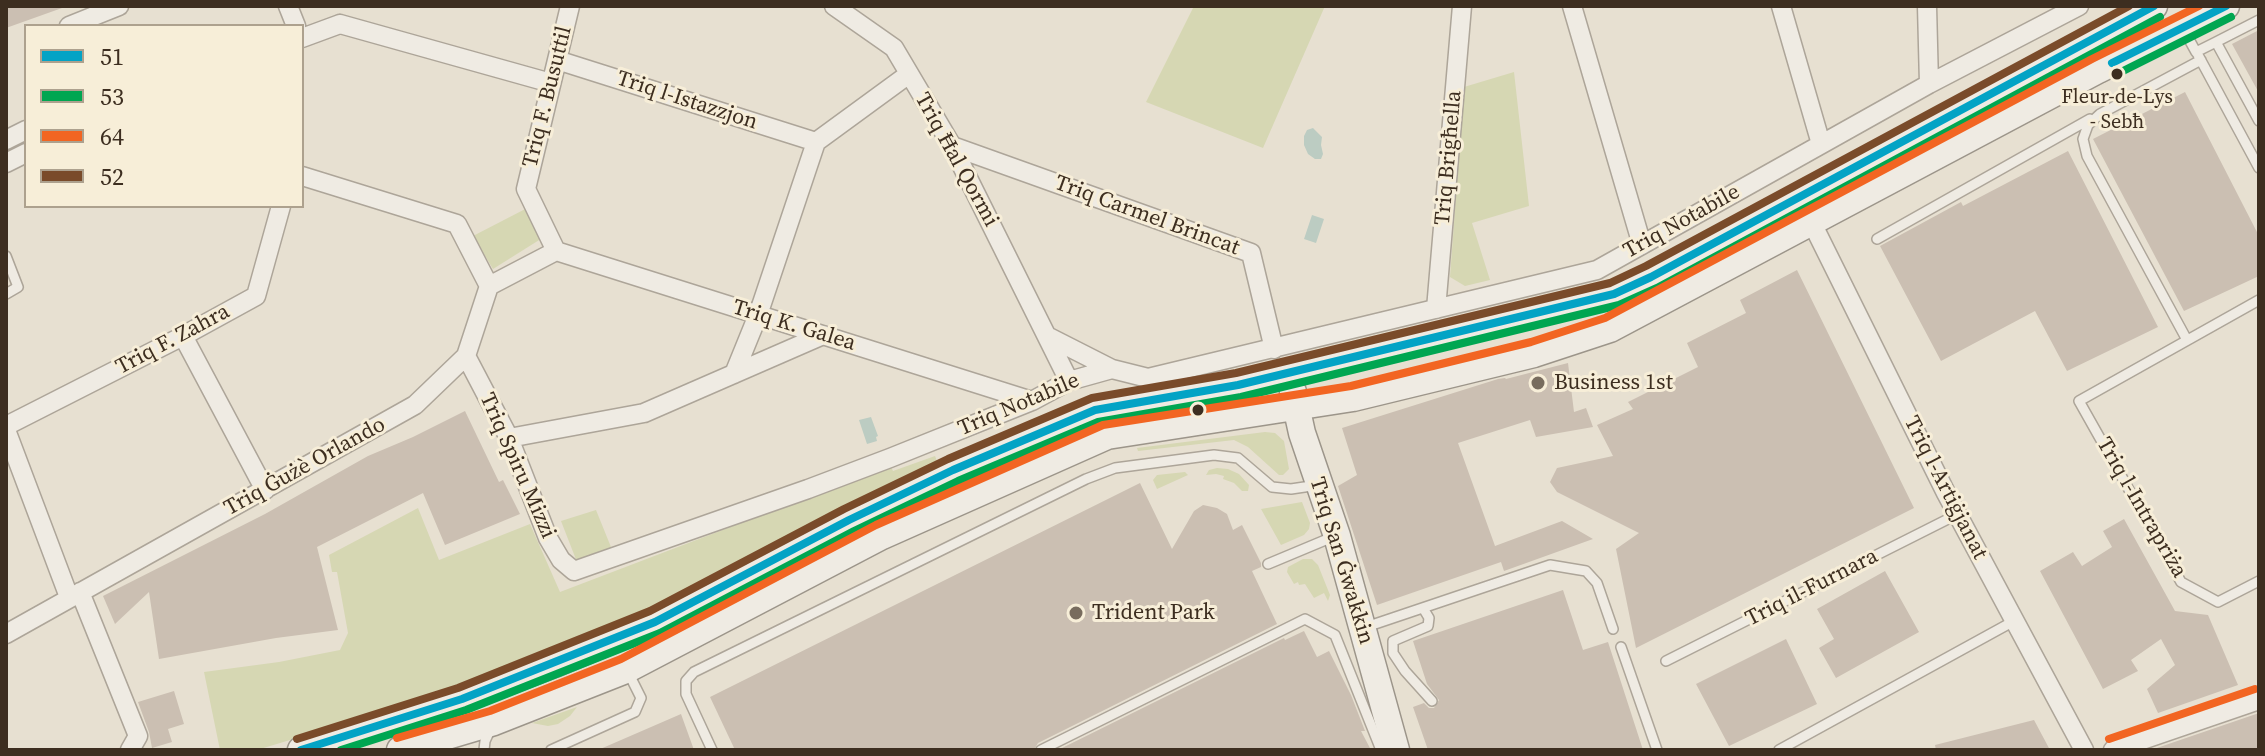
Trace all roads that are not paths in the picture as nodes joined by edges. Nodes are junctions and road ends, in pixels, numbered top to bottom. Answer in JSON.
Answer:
{"nodes":[{"id":1,"x":119,"y":6,"type":"edge"},
{"id":2,"x":333,"y":6,"type":"edge"},
{"id":3,"x":570,"y":6,"type":"edge"},
{"id":4,"x":834,"y":6,"type":"edge"},
{"id":5,"x":1462,"y":6,"type":"edge"},
{"id":6,"x":1572,"y":6,"type":"edge"},
{"id":7,"x":1781,"y":6,"type":"edge"},
{"id":8,"x":1927,"y":6,"type":"edge"},
{"id":9,"x":2079,"y":6,"type":"edge"},
{"id":10,"x":2154,"y":6,"type":"edge"},
{"id":11,"x":2226,"y":6,"type":"edge"},
{"id":12,"x":2259,"y":20,"type":"edge"},
{"id":13,"x":74,"y":24,"type":"edge"},
{"id":14,"x":340,"y":24,"type":"junction"},
{"id":15,"x":2182,"y":28,"type":"junction"},
{"id":16,"x":304,"y":37,"type":"edge"},
{"id":17,"x":2216,"y":42,"type":"junction"},
{"id":18,"x":2198,"y":56,"type":"junction"},
{"id":19,"x":557,"y":60,"type":"junction"},
{"id":20,"x":909,"y":74,"type":"junction"},
{"id":21,"x":551,"y":83,"type":"junction"},
{"id":22,"x":1929,"y":84,"type":"junction"},
{"id":23,"x":2100,"y":114,"type":"junction"},
{"id":24,"x":2259,"y":121,"type":"edge"},
{"id":25,"x":24,"y":131,"type":"edge"},
{"id":26,"x":6,"y":140,"type":"edge"},
{"id":27,"x":816,"y":142,"type":"junction"},
{"id":28,"x":1821,"y":144,"type":"junction"},
{"id":29,"x":952,"y":146,"type":"junction"},
{"id":30,"x":24,"y":154,"type":"edge"},
{"id":31,"x":6,"y":163,"type":"edge"},
{"id":32,"x":2259,"y":168,"type":"edge"},
{"id":33,"x":304,"y":177,"type":"edge"},
{"id":34,"x":280,"y":208,"type":"edge"},
{"id":35,"x":1812,"y":223,"type":"junction"},
{"id":36,"x":1877,"y":239,"type":"dead end"},
{"id":37,"x":1642,"y":245,"type":"junction"},
{"id":38,"x":556,"y":251,"type":"junction"},
{"id":39,"x":6,"y":256,"type":"edge"},
{"id":40,"x":489,"y":286,"type":"junction"},
{"id":41,"x":6,"y":294,"type":"edge"},
{"id":42,"x":2259,"y":300,"type":"edge"},
{"id":43,"x":1436,"y":309,"type":"junction"},
{"id":44,"x":758,"y":315,"type":"junction"},
{"id":45,"x":823,"y":335,"type":"junction"},
{"id":46,"x":183,"y":336,"type":"junction"},
{"id":47,"x":1049,"y":337,"type":"junction"},
{"id":48,"x":2187,"y":340,"type":"junction"},
{"id":49,"x":1274,"y":349,"type":"junction"},
{"id":50,"x":466,"y":356,"type":"junction"},
{"id":51,"x":1112,"y":369,"type":"junction"},
{"id":52,"x":1290,"y":372,"type":"junction"},
{"id":53,"x":734,"y":374,"type":"junction"},
{"id":54,"x":1069,"y":381,"type":"junction"},
{"id":55,"x":1032,"y":401,"type":"junction"},
{"id":56,"x":1295,"y":408,"type":"junction"},
{"id":57,"x":6,"y":428,"type":"edge"},
{"id":58,"x":509,"y":438,"type":"junction"},
{"id":59,"x":1318,"y":485,"type":"junction"},
{"id":60,"x":265,"y":490,"type":"junction"},
{"id":61,"x":1958,"y":514,"type":"junction"},
{"id":62,"x":1337,"y":536,"type":"junction"},
{"id":63,"x":1268,"y":564,"type":"dead end"},
{"id":64,"x":574,"y":571,"type":"joint"},
{"id":65,"x":2259,"y":581,"type":"edge"},
{"id":66,"x":75,"y":594,"type":"junction"},
{"id":67,"x":1423,"y":608,"type":"junction"},
{"id":68,"x":2014,"y":621,"type":"junction"},
{"id":69,"x":1362,"y":628,"type":"junction"},
{"id":70,"x":1613,"y":629,"type":"dead end"},
{"id":71,"x":6,"y":634,"type":"edge"},
{"id":72,"x":1621,"y":647,"type":"dead end"},
{"id":73,"x":1666,"y":661,"type":"dead end"},
{"id":74,"x":626,"y":670,"type":"junction"},
{"id":75,"x":2259,"y":700,"type":"edge"},
{"id":76,"x":1432,"y":701,"type":"dead end"},
{"id":77,"x":494,"y":722,"type":"junction"},
{"id":78,"x":134,"y":743,"type":"edge"},
{"id":79,"x":301,"y":750,"type":"edge"},
{"id":80,"x":400,"y":750,"type":"edge"},
{"id":81,"x":484,"y":750,"type":"edge"},
{"id":82,"x":551,"y":750,"type":"edge"},
{"id":83,"x":712,"y":750,"type":"edge"},
{"id":84,"x":1041,"y":750,"type":"edge"},
{"id":85,"x":1381,"y":750,"type":"edge"},
{"id":86,"x":1396,"y":750,"type":"edge"},
{"id":87,"x":1657,"y":750,"type":"edge"},
{"id":88,"x":1779,"y":750,"type":"edge"},
{"id":89,"x":2084,"y":750,"type":"edge"},
{"id":90,"x":2113,"y":750,"type":"edge"}],
"edges":[{"from":1,"to":13,"type":"street"},
{"from":2,"to":14,"type":"street"},
{"from":3,"to":19,"type":"street","name":"Triq F. Busuttil"},
{"from":4,"to":20,"type":"street","name":"Triq Ħal Qormi"},
{"from":5,"to":43,"type":"street","name":"Triq Brigħella"},
{"from":6,"to":37,"type":"street"},
{"from":7,"to":28,"type":"street"},
{"from":8,"to":22,"type":"street"},
{"from":9,"to":22,"type":"street","name":"Triq Notabile"},
{"from":10,"to":52,"type":"main road"},
{"from":11,"to":15,"type":"main road"},
{"from":12,"to":17,"type":"lane"},
{"from":14,"to":16,"type":"street"},
{"from":14,"to":21,"type":"street"},
{"from":15,"to":18,"type":"lane"},
{"from":15,"to":35,"type":"main road"},
{"from":17,"to":18,"type":"lane"},
{"from":17,"to":24,"type":"lane"},
{"from":18,"to":23,"type":"lane"},
{"from":18,"to":32,"type":"lane"},
{"from":19,"to":21,"type":"street","name":"Triq F. Busuttil"},
{"from":19,"to":27,"type":"street","name":"Triq l-Istazzjon"},
{"from":20,"to":27,"type":"street"},
{"from":20,"to":29,"type":"street","name":"Triq Ħal Qormi"},
{"from":21,"to":38,"type":"street","name":"Triq F. Busuttil"},
{"from":22,"to":28,"type":"street","name":"Triq Notabile"},
{"from":23,"to":36,"type":"lane"},
{"from":23,"to":48,"type":"lane"},
{"from":25,"to":26,"type":"street"},
{"from":27,"to":44,"type":"street"},
{"from":28,"to":37,"type":"street","name":"Triq Notabile"},
{"from":29,"to":47,"type":"street","name":"Triq Ħal Qormi"},
{"from":29,"to":49,"type":"street","name":"Triq Carmel Brincat"},
{"from":30,"to":31,"type":"street"},
{"from":33,"to":40,"type":"street"},
{"from":34,"to":46,"type":"street","name":"Triq F. Zahra"},
{"from":35,"to":56,"type":"main road"},
{"from":35,"to":61,"type":"street","name":"Triq l-Artiġjanat"},
{"from":37,"to":43,"type":"street","name":"Triq Notabile"},
{"from":38,"to":40,"type":"street"},
{"from":38,"to":44,"type":"street","name":"Triq K. Galea"},
{"from":39,"to":41,"type":"lane"},
{"from":40,"to":50,"type":"street","name":"Triq Ġużè Orlando"},
{"from":42,"to":48,"type":"lane"},
{"from":43,"to":49,"type":"street","name":"Triq Notabile"},
{"from":44,"to":45,"type":"street","name":"Triq K. Galea"},
{"from":44,"to":53,"type":"street"},
{"from":45,"to":53,"type":"street"},
{"from":45,"to":55,"type":"street","name":"Triq K. Galea"},
{"from":46,"to":57,"type":"street","name":"Triq F. Zahra"},
{"from":46,"to":60,"type":"street"},
{"from":47,"to":51,"type":"street"},
{"from":47,"to":54,"type":"street","name":"Triq Ħal Qormi"},
{"from":48,"to":65,"type":"lane","name":"Triq l-Intrapriża"},
{"from":49,"to":51,"type":"street","name":"Triq Notabile"},
{"from":50,"to":58,"type":"street","name":"Triq Spiru Mizzi"},
{"from":50,"to":60,"type":"street","name":"Triq Ġużè Orlando"},
{"from":51,"to":54,"type":"street","name":"Triq Notabile"},
{"from":52,"to":56,"type":"main road","name":"Triq San Ġwakkin"},
{"from":52,"to":79,"type":"main road"},
{"from":53,"to":58,"type":"street"},
{"from":54,"to":55,"type":"street","name":"Triq Notabile"},
{"from":55,"to":64,"type":"street","name":"Triq Notabile"},
{"from":56,"to":59,"type":"main road","name":"Triq San Ġwakkin"},
{"from":56,"to":74,"type":"main road"},
{"from":57,"to":66,"type":"street"},
{"from":58,"to":64,"type":"street","name":"Triq Spiru Mizzi"},
{"from":59,"to":62,"type":"main road","name":"Triq San Ġwakkin"},
{"from":59,"to":83,"type":"lane"},
{"from":60,"to":66,"type":"street","name":"Triq Ġużè Orlando"},
{"from":61,"to":68,"type":"street","name":"Triq l-Artiġjanat"},
{"from":61,"to":73,"type":"lane","name":"Triq il-Furnara"},
{"from":62,"to":63,"type":"lane"},
{"from":62,"to":69,"type":"main road","name":"Triq San Ġwakkin"},
{"from":66,"to":71,"type":"street","name":"Triq Ġużè Orlando"},
{"from":66,"to":78,"type":"street"},
{"from":67,"to":69,"type":"lane"},
{"from":67,"to":70,"type":"lane"},
{"from":67,"to":76,"type":"lane"},
{"from":68,"to":88,"type":"lane"},
{"from":68,"to":89,"type":"street","name":"Triq l-Artiġjanat"},
{"from":69,"to":86,"type":"main road","name":"Triq San Ġwakkin"},
{"from":72,"to":87,"type":"lane"},
{"from":74,"to":77,"type":"main road"},
{"from":74,"to":82,"type":"lane"},
{"from":75,"to":90,"type":"street"},
{"from":77,"to":80,"type":"main road"},
{"from":77,"to":81,"type":"lane"},
{"from":84,"to":85,"type":"lane"}]}
